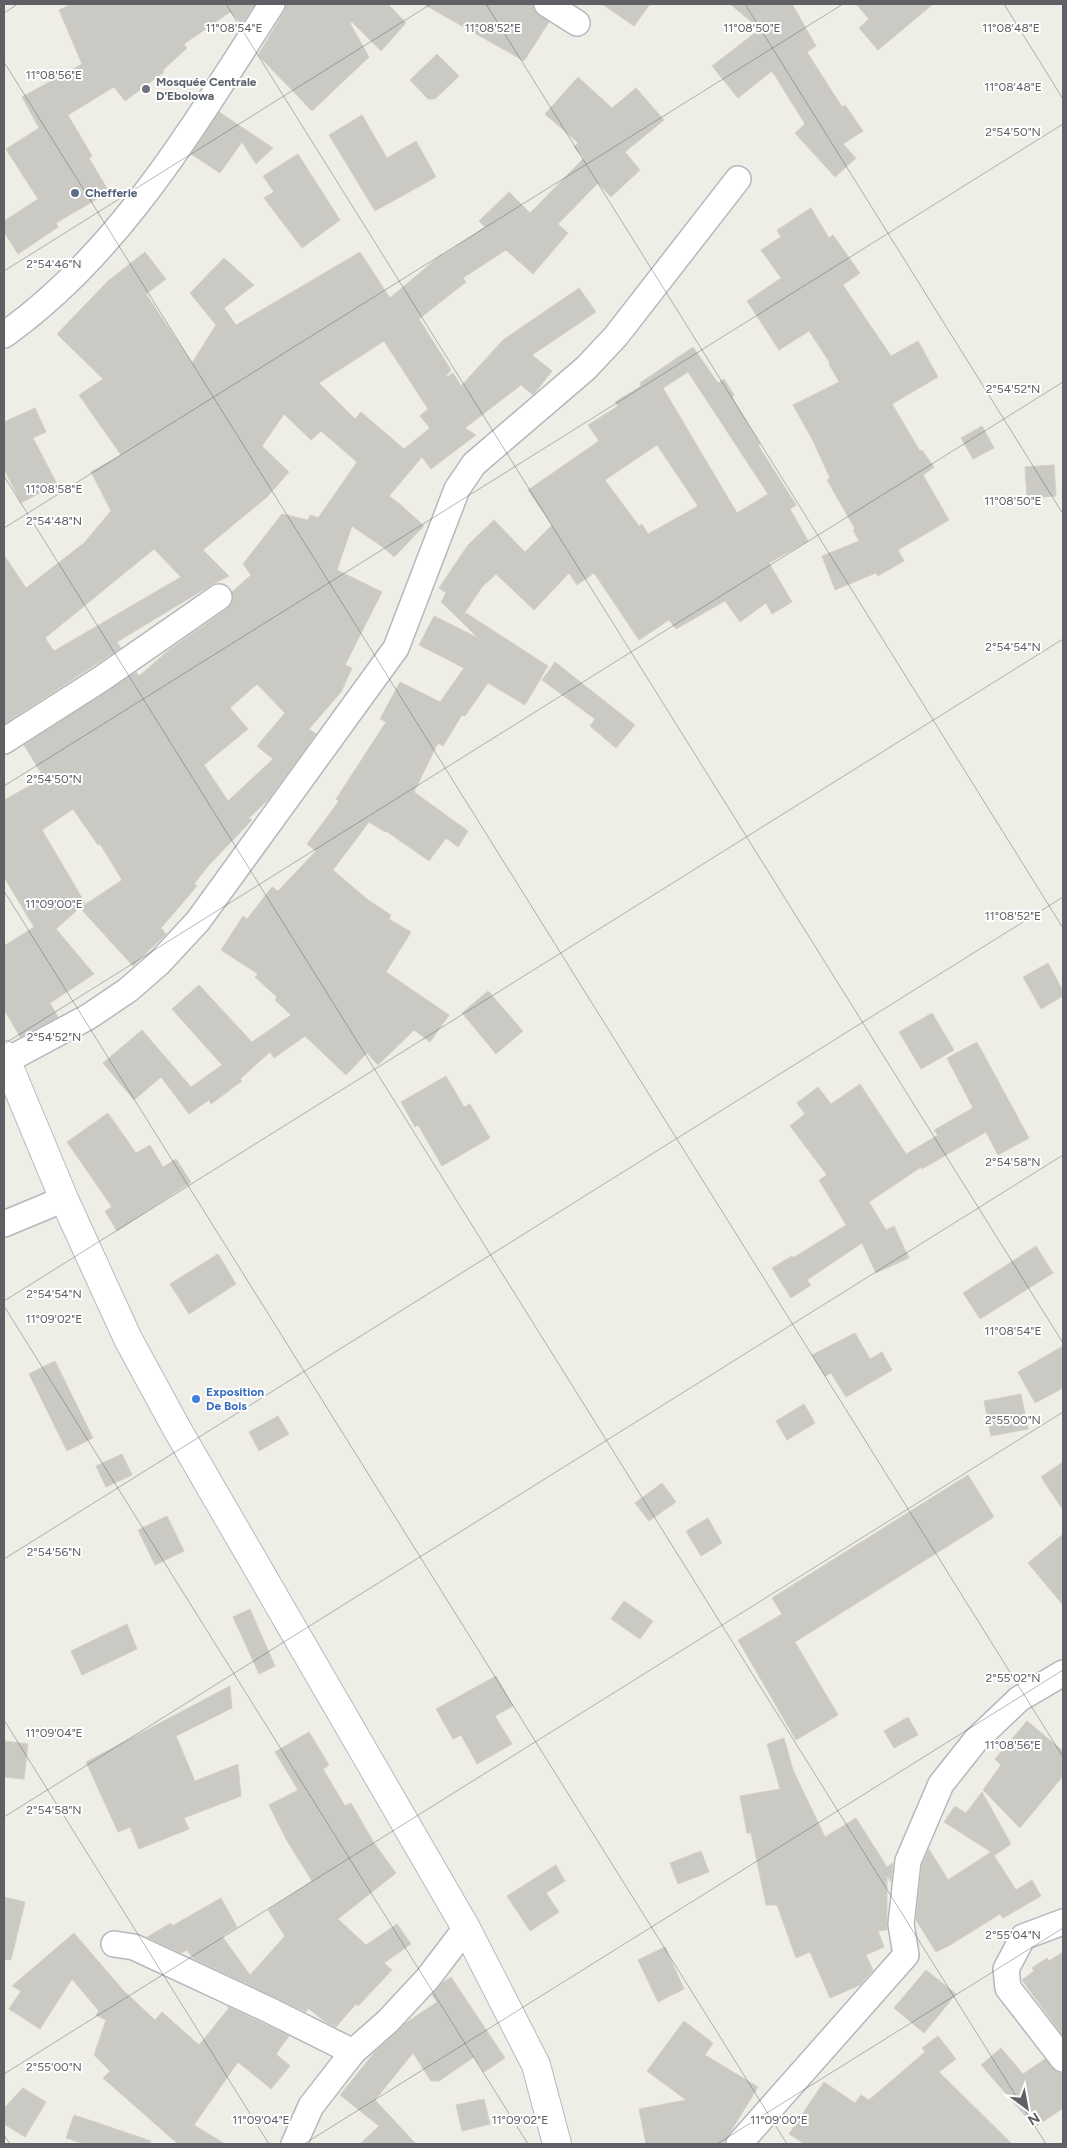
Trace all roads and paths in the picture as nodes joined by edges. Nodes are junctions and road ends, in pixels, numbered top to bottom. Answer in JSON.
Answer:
{"nodes":[{"id":1,"x":272,"y":4,"type":"edge"},
{"id":2,"x":547,"y":4,"type":"edge"},
{"id":3,"x":577,"y":23,"type":"dead end"},
{"id":4,"x":738,"y":179,"type":"dead end"},
{"id":5,"x":4,"y":335,"type":"edge"},
{"id":6,"x":218,"y":598,"type":"dead end"},
{"id":7,"x":4,"y":741,"type":"edge"},
{"id":8,"x":5,"y":1060,"type":"edge"},
{"id":9,"x":64,"y":1199,"type":"junction"},
{"id":10,"x":4,"y":1224,"type":"edge"},
{"id":11,"x":1063,"y":1673,"type":"edge"},
{"id":12,"x":1063,"y":1922,"type":"edge"},
{"id":13,"x":466,"y":1928,"type":"junction"},
{"id":14,"x":114,"y":1944,"type":"dead end"},
{"id":15,"x":353,"y":2052,"type":"junction"},
{"id":16,"x":1063,"y":2059,"type":"edge"},
{"id":17,"x":294,"y":2144,"type":"edge"},
{"id":18,"x":557,"y":2144,"type":"edge"},
{"id":19,"x":739,"y":2144,"type":"edge"}],
"edges":[{"from":1,"to":5,"type":"street"},
{"from":2,"to":3,"type":"street"},
{"from":4,"to":8,"type":"street"},
{"from":6,"to":7,"type":"street"},
{"from":8,"to":9,"type":"main road"},
{"from":9,"to":10,"type":"street"},
{"from":9,"to":13,"type":"main road"},
{"from":11,"to":19,"type":"street"},
{"from":12,"to":16,"type":"street"},
{"from":13,"to":15,"type":"street"},
{"from":13,"to":18,"type":"main road"},
{"from":14,"to":15,"type":"street"},
{"from":15,"to":17,"type":"street"}]}
